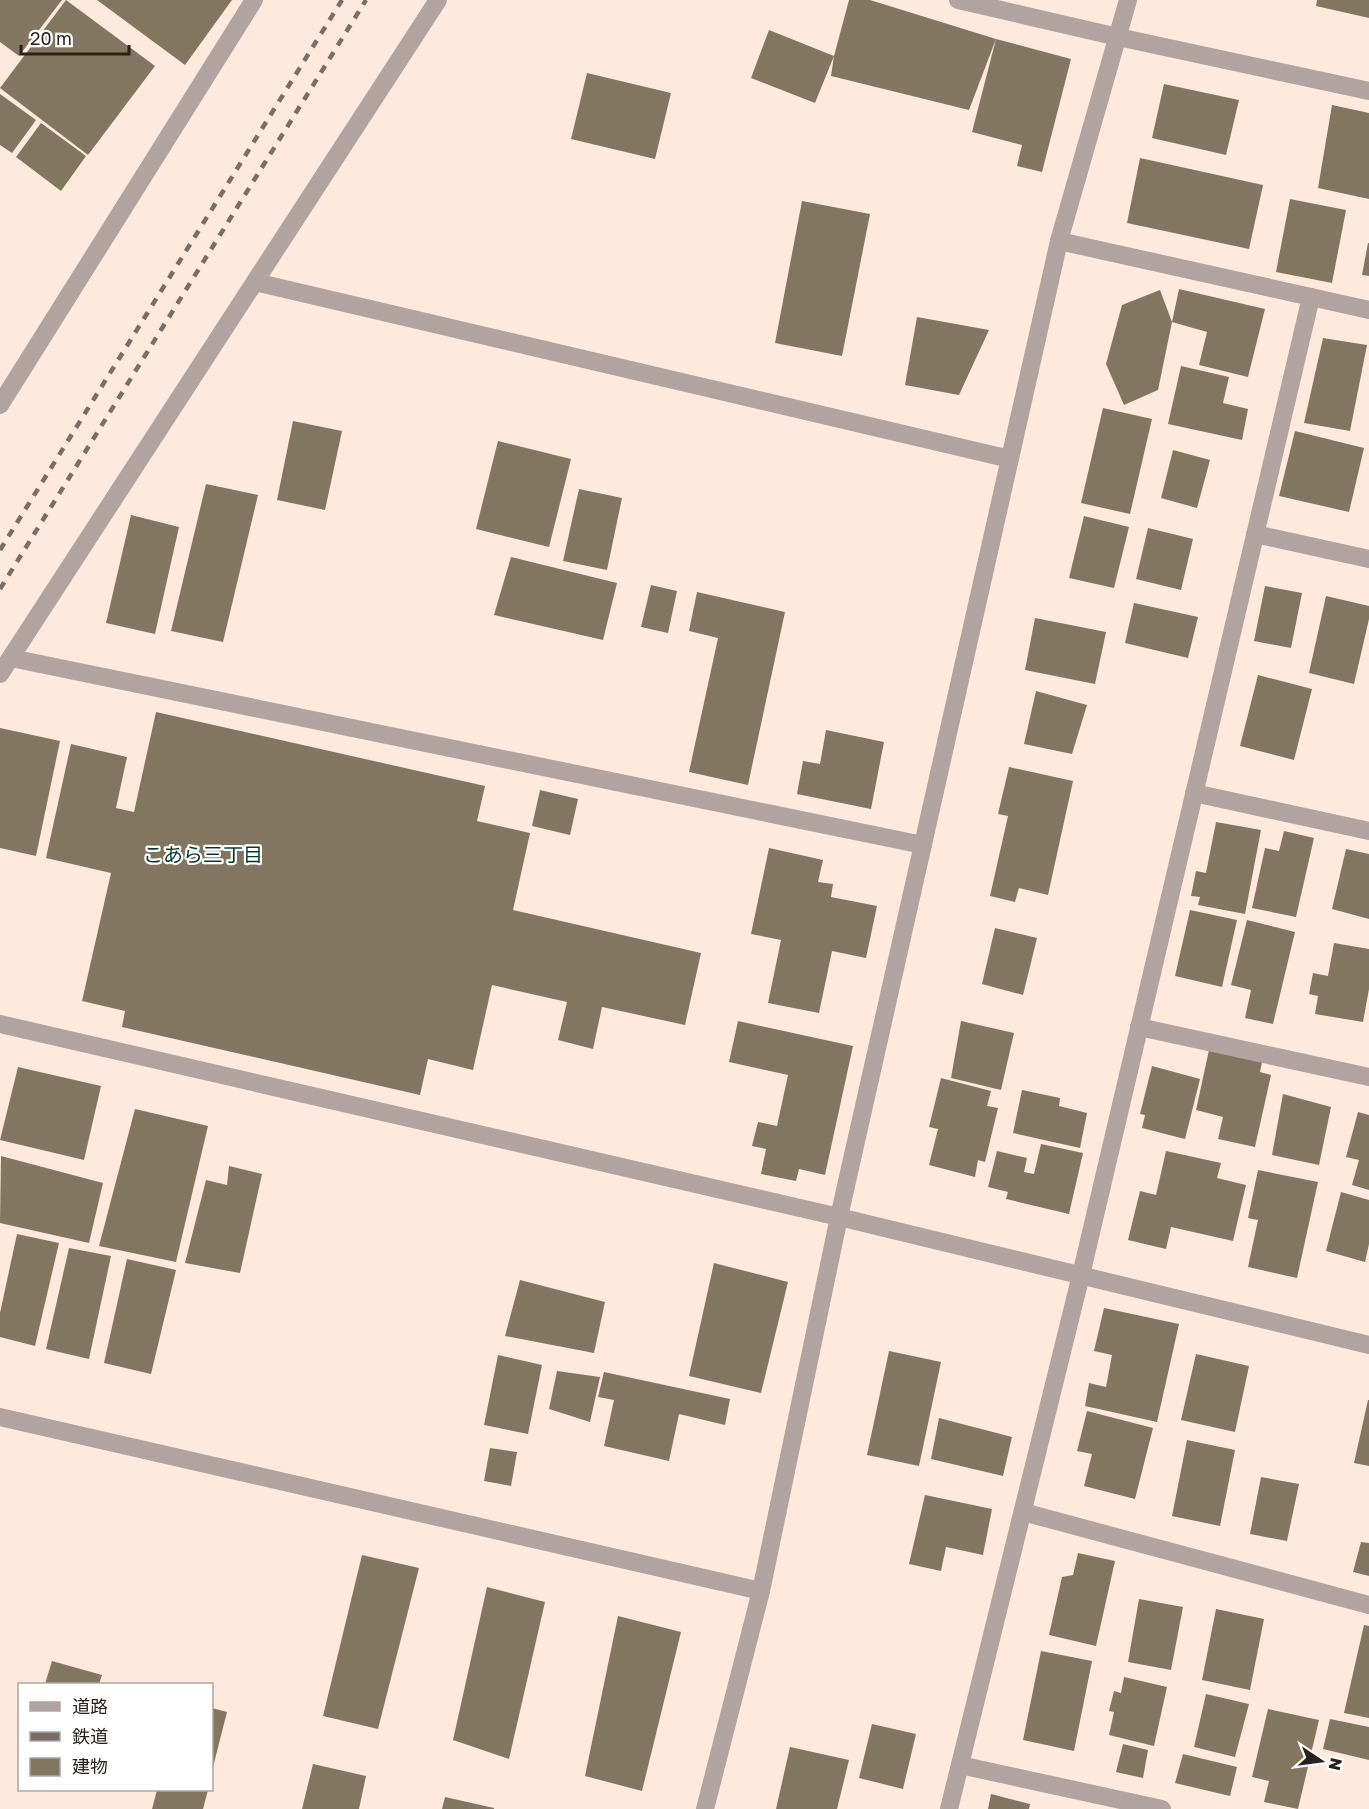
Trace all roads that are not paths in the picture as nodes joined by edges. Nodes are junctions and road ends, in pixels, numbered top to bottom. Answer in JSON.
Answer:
{"nodes":[{"id":1,"x":254,"y":0,"type":"edge"},
{"id":2,"x":438,"y":0,"type":"edge"},
{"id":3,"x":958,"y":0,"type":"edge"},
{"id":4,"x":1128,"y":0,"type":"edge"},
{"id":5,"x":1118,"y":37,"type":"junction"},
{"id":6,"x":1369,"y":91,"type":"edge"},
{"id":7,"x":1059,"y":241,"type":"junction"},
{"id":8,"x":255,"y":282,"type":"junction"},
{"id":9,"x":1311,"y":297,"type":"junction"},
{"id":10,"x":1369,"y":310,"type":"edge"},
{"id":11,"x":0,"y":405,"type":"edge"},
{"id":12,"x":1010,"y":459,"type":"junction"},
{"id":13,"x":1255,"y":534,"type":"junction"},
{"id":14,"x":1369,"y":559,"type":"edge"},
{"id":15,"x":11,"y":658,"type":"junction"},
{"id":16,"x":0,"y":674,"type":"edge"},
{"id":17,"x":1194,"y":793,"type":"junction"},
{"id":18,"x":1369,"y":831,"type":"edge"},
{"id":19,"x":923,"y":845,"type":"junction"},
{"id":20,"x":0,"y":1024,"type":"edge"},
{"id":21,"x":1139,"y":1027,"type":"junction"},
{"id":22,"x":1369,"y":1077,"type":"edge"},
{"id":23,"x":839,"y":1217,"type":"junction"},
{"id":24,"x":1081,"y":1275,"type":"junction"},
{"id":25,"x":1369,"y":1345,"type":"edge"},
{"id":26,"x":0,"y":1417,"type":"edge"},
{"id":27,"x":1023,"y":1512,"type":"junction"},
{"id":28,"x":761,"y":1591,"type":"junction"},
{"id":29,"x":1369,"y":1605,"type":"edge"},
{"id":30,"x":960,"y":1765,"type":"junction"},
{"id":31,"x":705,"y":1809,"type":"edge"},
{"id":32,"x":949,"y":1809,"type":"edge"},
{"id":33,"x":1162,"y":1809,"type":"edge"}],
"edges":[{"from":1,"to":11,"type":"street"},
{"from":2,"to":8,"type":"street"},
{"from":3,"to":5,"type":"street"},
{"from":4,"to":5,"type":"street"},
{"from":5,"to":6,"type":"street"},
{"from":5,"to":7,"type":"street"},
{"from":7,"to":9,"type":"street"},
{"from":7,"to":12,"type":"street"},
{"from":8,"to":12,"type":"street"},
{"from":8,"to":15,"type":"street"},
{"from":9,"to":10,"type":"street"},
{"from":9,"to":13,"type":"street"},
{"from":12,"to":19,"type":"street"},
{"from":13,"to":14,"type":"street"},
{"from":13,"to":17,"type":"street"},
{"from":15,"to":16,"type":"street"},
{"from":15,"to":19,"type":"street"},
{"from":17,"to":18,"type":"street"},
{"from":17,"to":21,"type":"street"},
{"from":19,"to":23,"type":"street"},
{"from":20,"to":23,"type":"street"},
{"from":21,"to":22,"type":"street"},
{"from":21,"to":24,"type":"street"},
{"from":23,"to":24,"type":"street"},
{"from":23,"to":28,"type":"street"},
{"from":24,"to":25,"type":"street"},
{"from":24,"to":27,"type":"street"},
{"from":26,"to":28,"type":"street"},
{"from":27,"to":29,"type":"street"},
{"from":27,"to":30,"type":"street"},
{"from":28,"to":31,"type":"street"},
{"from":30,"to":32,"type":"street"},
{"from":30,"to":33,"type":"street"}]}
